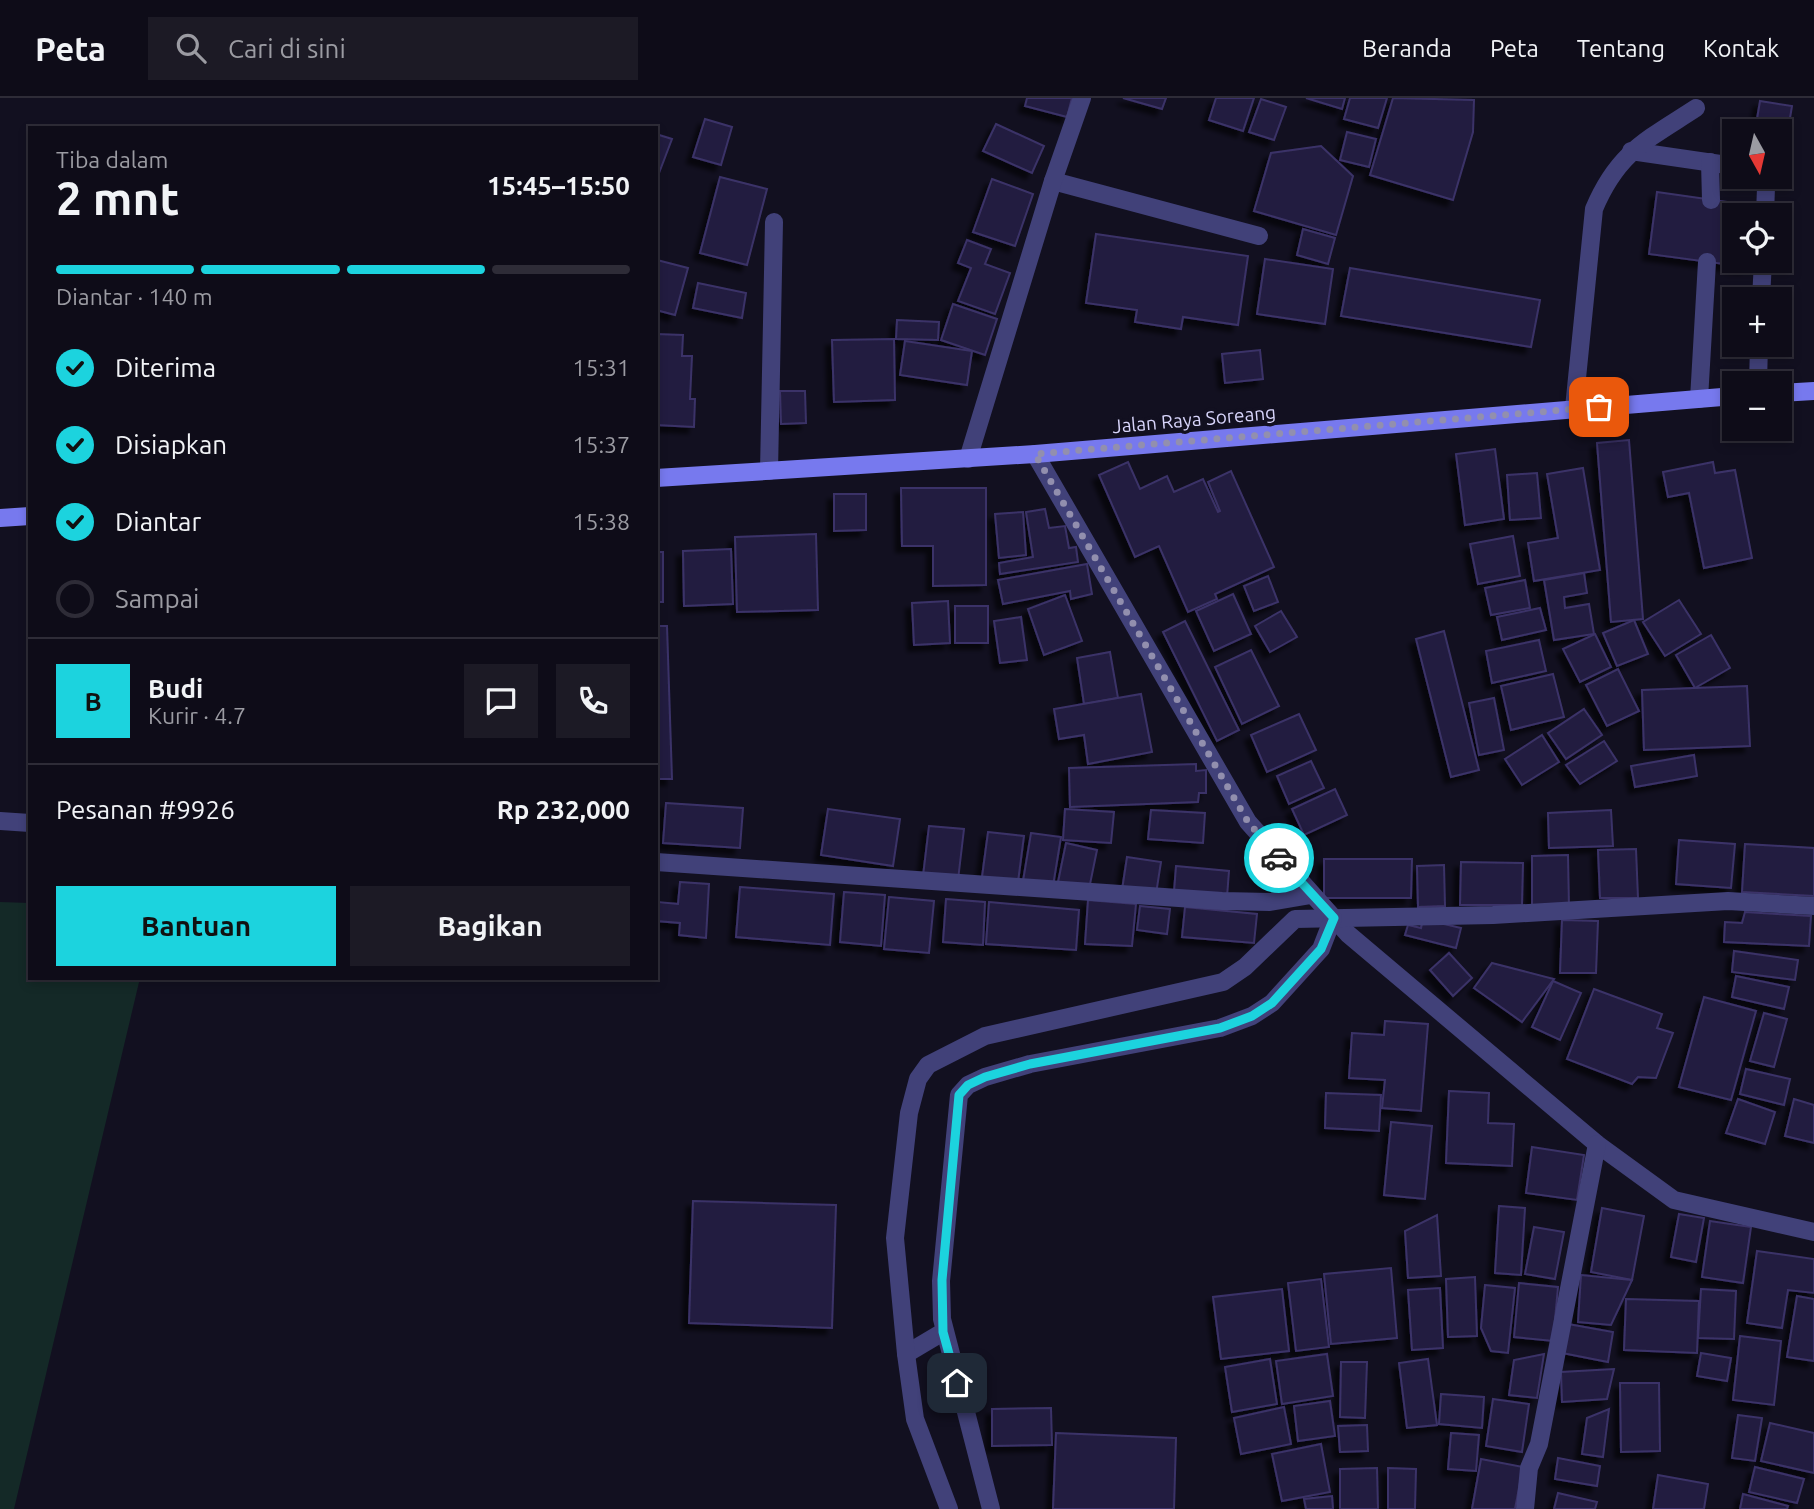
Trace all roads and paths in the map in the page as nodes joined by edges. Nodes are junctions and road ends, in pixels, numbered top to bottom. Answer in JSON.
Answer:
{"nodes":[{"id":1,"x":1082,"y":98,"type":"edge"},
{"id":2,"x":1696,"y":108,"type":"dead end"},
{"id":3,"x":1631,"y":151,"type":"junction"},
{"id":4,"x":1710,"y":162,"type":"junction"},
{"id":5,"x":1722,"y":164,"type":"edge"},
{"id":6,"x":1053,"y":181,"type":"junction"},
{"id":7,"x":1711,"y":200,"type":"dead end"},
{"id":8,"x":774,"y":222,"type":"dead end"},
{"id":9,"x":1259,"y":236,"type":"dead end"},
{"id":10,"x":1707,"y":262,"type":"dead end"},
{"id":11,"x":1814,"y":391,"type":"edge"},
{"id":12,"x":1792,"y":392,"type":"edge"},
{"id":13,"x":1722,"y":397,"type":"edge"},
{"id":14,"x":1699,"y":399,"type":"junction"},
{"id":15,"x":1574,"y":408,"type":"junction"},
{"id":16,"x":1035,"y":454,"type":"junction"},
{"id":17,"x":968,"y":459,"type":"junction"},
{"id":18,"x":769,"y":471,"type":"junction"},
{"id":19,"x":658,"y":478,"type":"edge"},
{"id":20,"x":28,"y":516,"type":"edge"},
{"id":21,"x":0,"y":518,"type":"edge"},
{"id":22,"x":0,"y":821,"type":"edge"},
{"id":23,"x":28,"y":823,"type":"edge"},
{"id":24,"x":658,"y":862,"type":"edge"},
{"id":25,"x":1311,"y":895,"type":"junction"},
{"id":26,"x":1814,"y":906,"type":"edge"},
{"id":27,"x":1334,"y":918,"type":"junction"},
{"id":28,"x":1597,"y":1144,"type":"junction"},
{"id":29,"x":1814,"y":1232,"type":"edge"},
{"id":30,"x":943,"y":1332,"type":"junction"},
{"id":31,"x":906,"y":1354,"type":"junction"},
{"id":32,"x":949,"y":1509,"type":"edge"},
{"id":33,"x":991,"y":1509,"type":"edge"},
{"id":34,"x":1525,"y":1509,"type":"edge"}],
"edges":[{"from":1,"to":6,"type":"street"},
{"from":2,"to":3,"type":"street"},
{"from":3,"to":4,"type":"street"},
{"from":3,"to":15,"type":"street"},
{"from":4,"to":5,"type":"street"},
{"from":4,"to":7,"type":"street"},
{"from":6,"to":9,"type":"street"},
{"from":6,"to":17,"type":"street"},
{"from":8,"to":18,"type":"street"},
{"from":10,"to":14,"type":"street"},
{"from":11,"to":12,"type":"main road"},
{"from":13,"to":14,"type":"main road","name":"Jalan Raya Soreang"},
{"from":14,"to":15,"type":"main road","name":"Jalan Raya Soreang"},
{"from":15,"to":16,"type":"main road","name":"Jalan Raya Soreang"},
{"from":16,"to":17,"type":"main road","name":"Jalan Raya Soreang"},
{"from":16,"to":25,"type":"street"},
{"from":17,"to":18,"type":"main road","name":"Jalan Raya Soreang"},
{"from":18,"to":19,"type":"main road","name":"Jalan Raya Soreang"},
{"from":20,"to":21,"type":"main road"},
{"from":22,"to":23,"type":"street"},
{"from":24,"to":25,"type":"street"},
{"from":25,"to":27,"type":"street"},
{"from":26,"to":27,"type":"street"},
{"from":27,"to":28,"type":"street"},
{"from":27,"to":30,"type":"street"},
{"from":27,"to":31,"type":"street"},
{"from":28,"to":29,"type":"street"},
{"from":28,"to":34,"type":"street"},
{"from":30,"to":31,"type":"street"},
{"from":30,"to":33,"type":"street"},
{"from":31,"to":32,"type":"street"}]}
